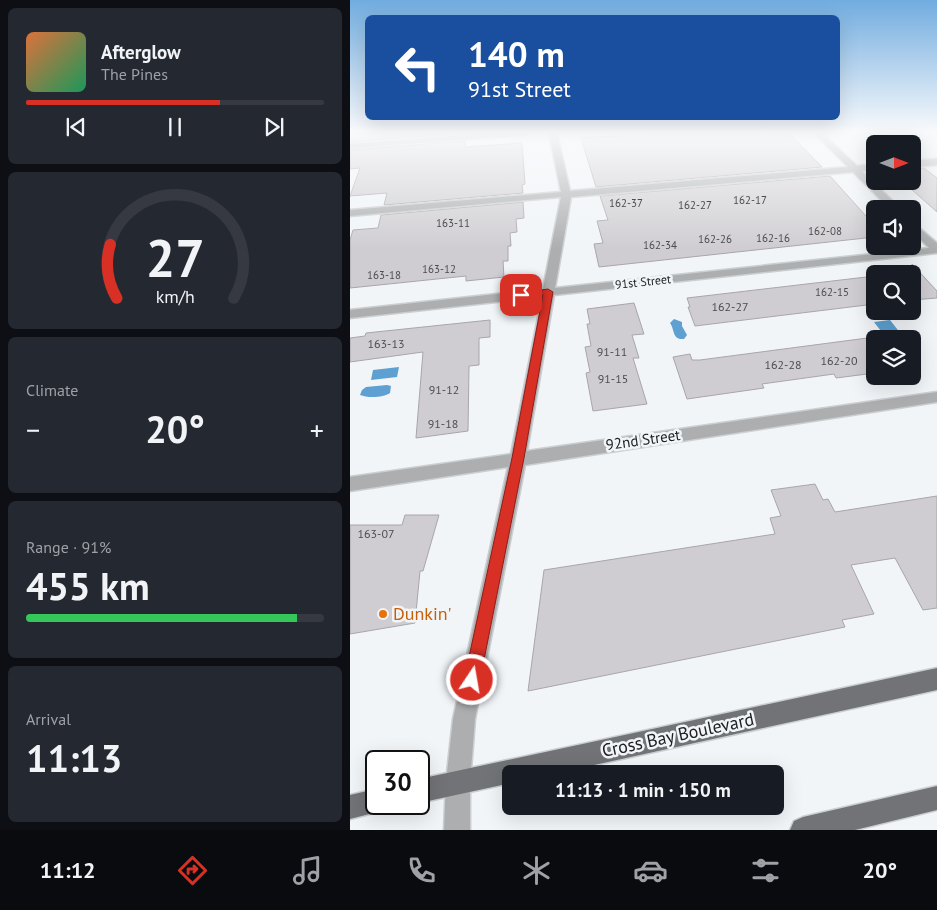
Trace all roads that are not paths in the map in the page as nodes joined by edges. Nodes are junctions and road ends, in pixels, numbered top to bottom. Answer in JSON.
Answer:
{"nodes":[{"id":1,"x":561,"y":172,"type":"edge"},
{"id":2,"x":823,"y":172,"type":"edge"},
{"id":3,"x":858,"y":172,"type":"edge"},
{"id":4,"x":566,"y":194,"type":"junction"},
{"id":5,"x":887,"y":200,"type":"edge"},
{"id":6,"x":350,"y":213,"type":"edge"},
{"id":7,"x":921,"y":234,"type":"edge"},
{"id":8,"x":937,"y":249,"type":"edge"},
{"id":9,"x":548,"y":292,"type":"junction"},
{"id":10,"x":350,"y":314,"type":"edge"},
{"id":11,"x":937,"y":397,"type":"edge"},
{"id":12,"x":518,"y":458,"type":"junction"},
{"id":13,"x":350,"y":484,"type":"edge"},
{"id":14,"x":937,"y":679,"type":"edge"},
{"id":15,"x":458,"y":782,"type":"junction"},
{"id":16,"x":430,"y":788,"type":"edge"},
{"id":17,"x":937,"y":798,"type":"edge"},
{"id":18,"x":365,"y":804,"type":"edge"},
{"id":19,"x":350,"y":807,"type":"edge"},
{"id":20,"x":457,"y":830,"type":"edge"},
{"id":21,"x":803,"y":830,"type":"edge"}],
"edges":[{"from":1,"to":4,"type":"street"},
{"from":2,"to":4,"type":"street"},
{"from":3,"to":5,"type":"street"},
{"from":4,"to":6,"type":"street"},
{"from":4,"to":9,"type":"street"},
{"from":7,"to":8,"type":"street"},
{"from":8,"to":9,"type":"street","name":"91st Street"},
{"from":9,"to":10,"type":"street","name":"91st Street"},
{"from":9,"to":12,"type":"street"},
{"from":11,"to":12,"type":"street","name":"92nd Street"},
{"from":12,"to":13,"type":"street","name":"92nd Street"},
{"from":12,"to":15,"type":"street"},
{"from":14,"to":15,"type":"main road","name":"Cross Bay Boulevard"},
{"from":15,"to":16,"type":"main road","name":"Cross Bay Boulevard"},
{"from":15,"to":20,"type":"street"},
{"from":17,"to":21,"type":"main road"},
{"from":18,"to":19,"type":"main road"}]}
